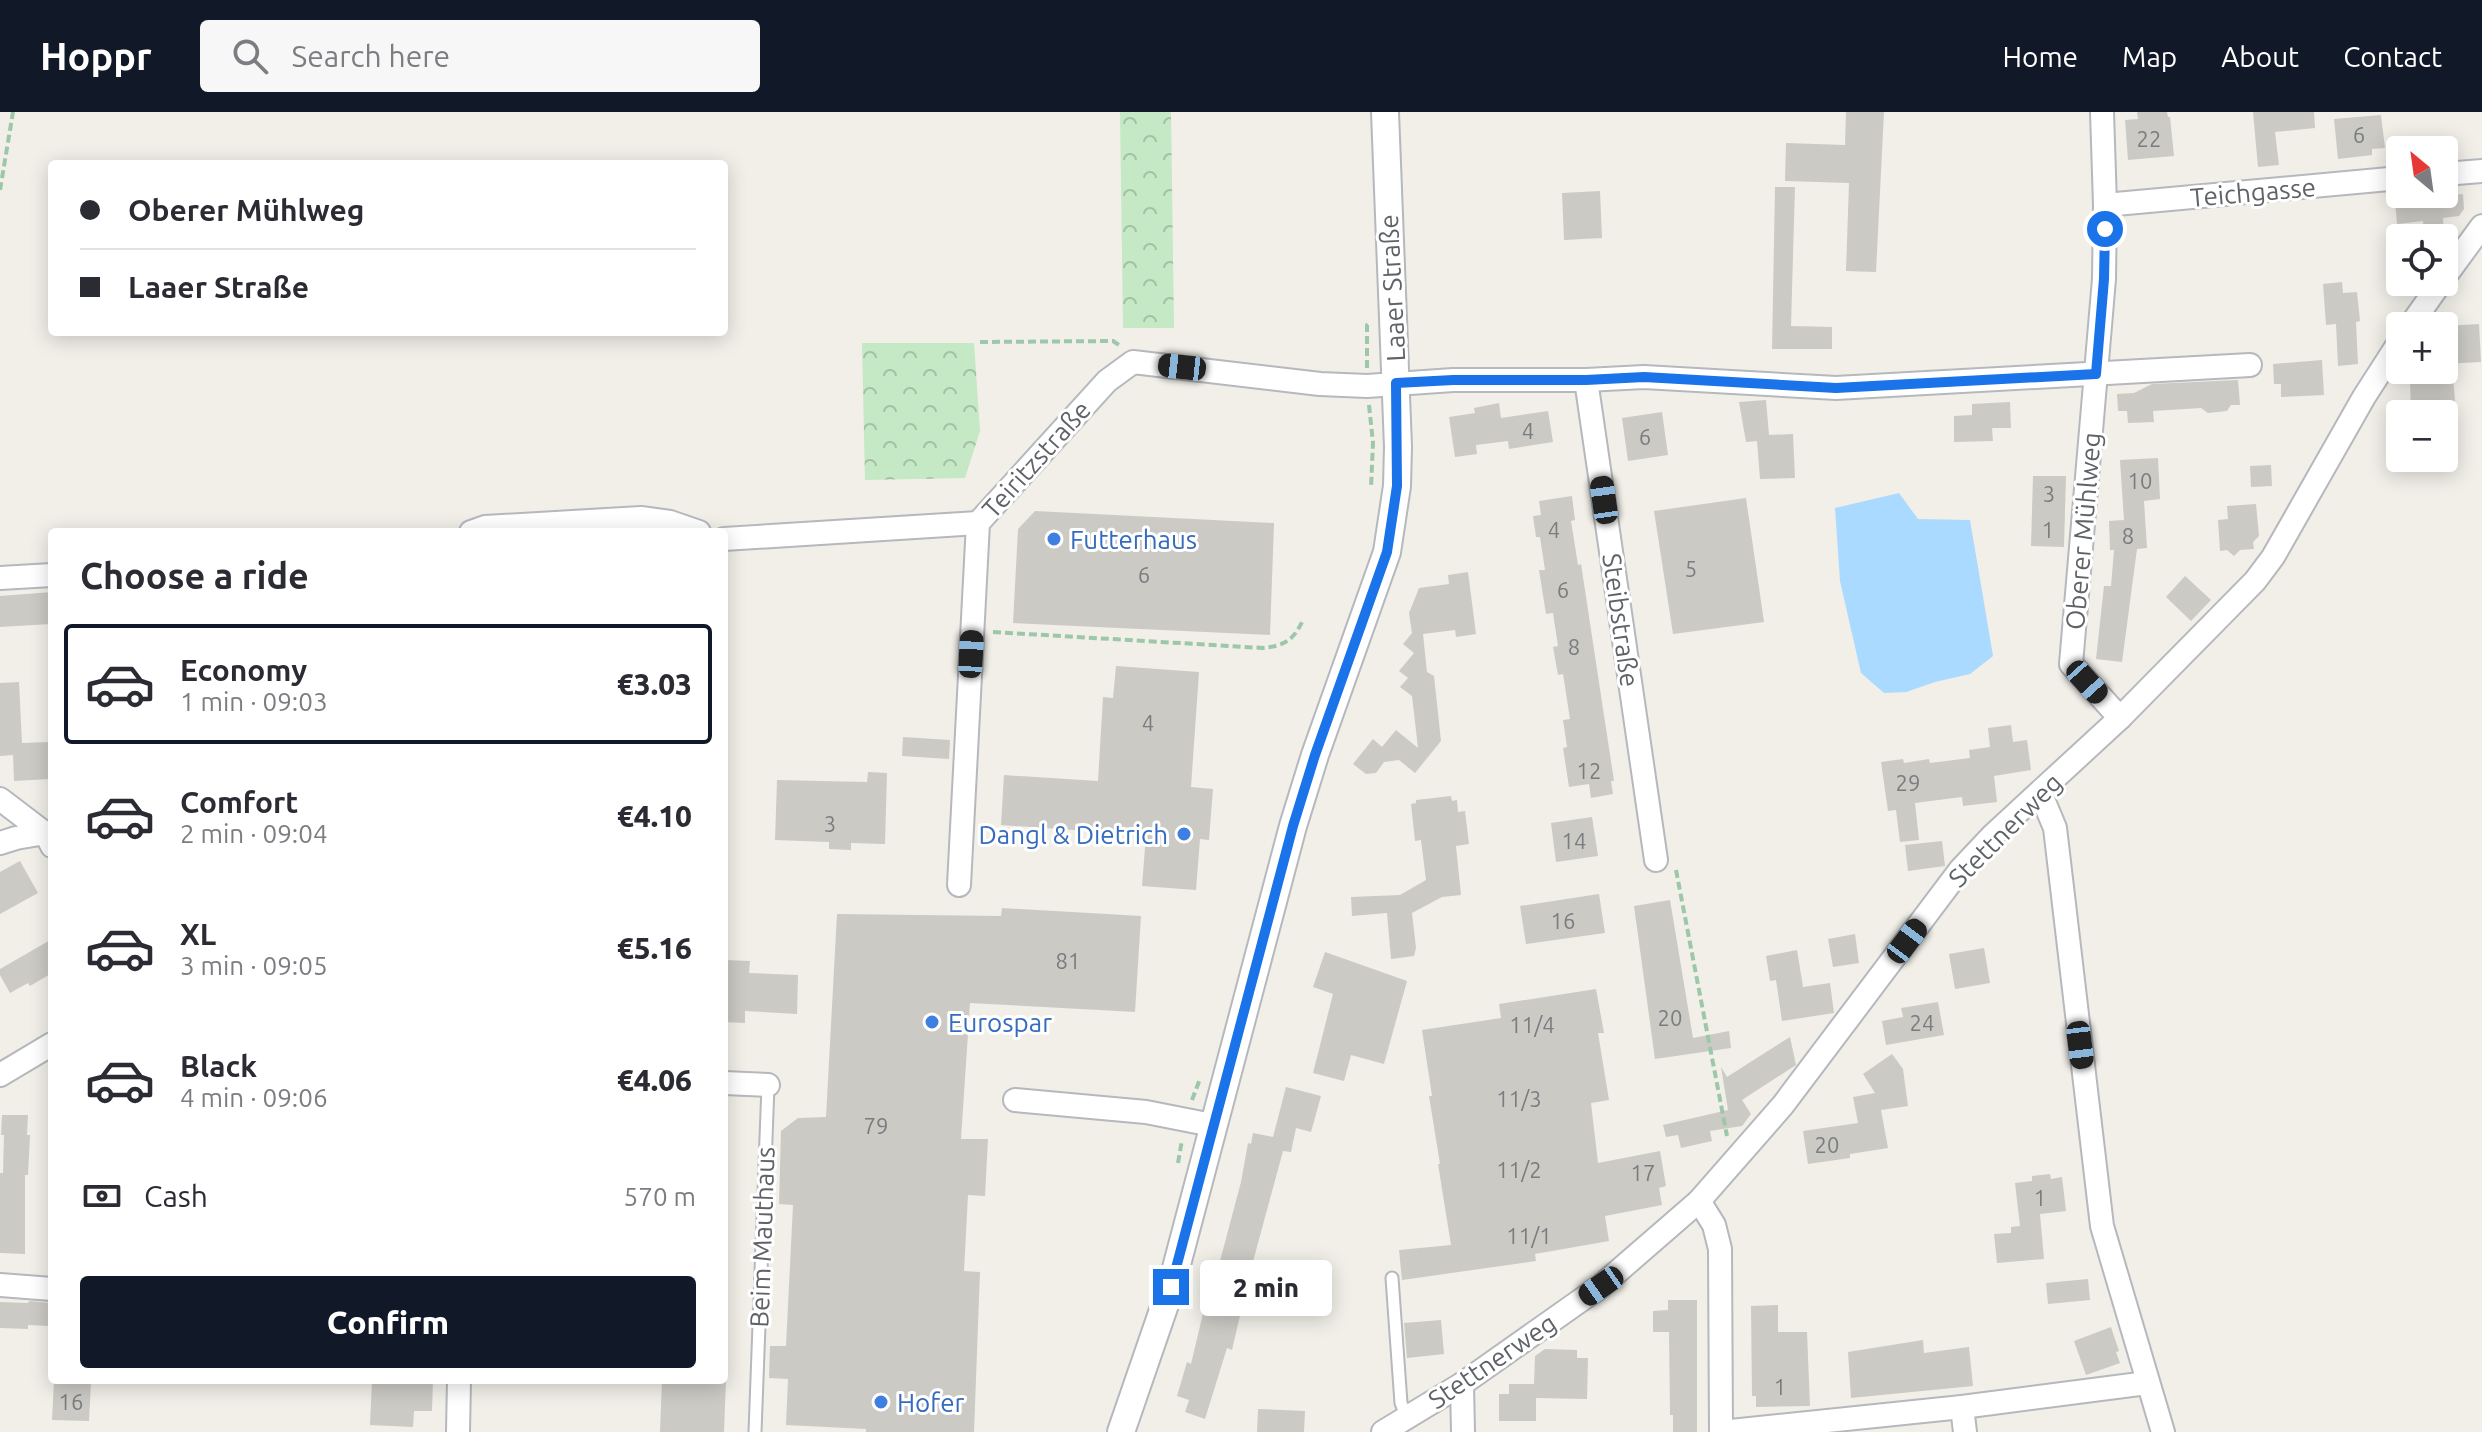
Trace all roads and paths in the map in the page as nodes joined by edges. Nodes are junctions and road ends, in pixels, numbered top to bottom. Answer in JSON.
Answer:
{"nodes":[{"id":1,"x":13,"y":112,"type":"edge"},
{"id":2,"x":1385,"y":112,"type":"edge"},
{"id":3,"x":2102,"y":112,"type":"edge"},
{"id":4,"x":2482,"y":171,"type":"edge"},
{"id":5,"x":2458,"y":173,"type":"edge"},
{"id":6,"x":2386,"y":179,"type":"edge"},
{"id":7,"x":0,"y":190,"type":"edge"},
{"id":8,"x":2105,"y":205,"type":"junction"},
{"id":9,"x":2482,"y":226,"type":"edge"},
{"id":10,"x":2458,"y":258,"type":"edge"},
{"id":11,"x":1393,"y":320,"type":"junction"},
{"id":12,"x":980,"y":342,"type":"dead end"},
{"id":13,"x":1133,"y":362,"type":"junction"},
{"id":14,"x":2386,"y":363,"type":"edge"},
{"id":15,"x":2250,"y":365,"type":"dead end"},
{"id":16,"x":2096,"y":374,"type":"junction"},
{"id":17,"x":1586,"y":380,"type":"junction"},
{"id":18,"x":1396,"y":383,"type":"junction"},
{"id":19,"x":1367,"y":386,"type":"junction"},
{"id":20,"x":1371,"y":501,"type":"dead end"},
{"id":21,"x":978,"y":523,"type":"junction"},
{"id":22,"x":670,"y":527,"type":"edge"},
{"id":23,"x":482,"y":528,"type":"edge"},
{"id":24,"x":728,"y":539,"type":"edge"},
{"id":25,"x":48,"y":575,"type":"edge"},
{"id":26,"x":0,"y":578,"type":"edge"},
{"id":27,"x":1302,"y":622,"type":"dead end"},
{"id":28,"x":973,"y":631,"type":"junction"},
{"id":29,"x":2120,"y":718,"type":"junction"},
{"id":30,"x":2040,"y":792,"type":"junction"},
{"id":31,"x":0,"y":799,"type":"edge"},
{"id":32,"x":48,"y":835,"type":"edge"},
{"id":33,"x":48,"y":837,"type":"edge"},
{"id":34,"x":0,"y":843,"type":"edge"},
{"id":35,"x":1656,"y":860,"type":"joint"},
{"id":36,"x":959,"y":885,"type":"dead end"},
{"id":37,"x":48,"y":1046,"type":"edge"},
{"id":38,"x":0,"y":1075,"type":"edge"},
{"id":39,"x":1200,"y":1077,"type":"dead end"},
{"id":40,"x":728,"y":1083,"type":"edge"},
{"id":41,"x":768,"y":1085,"type":"joint"},
{"id":42,"x":1015,"y":1100,"type":"dead end"},
{"id":43,"x":1186,"y":1119,"type":"junction"},
{"id":44,"x":1212,"y":1125,"type":"junction"},
{"id":45,"x":1732,"y":1165,"type":"junction"},
{"id":46,"x":1175,"y":1175,"type":"dead end"},
{"id":47,"x":1699,"y":1201,"type":"junction"},
{"id":48,"x":1392,"y":1278,"type":"dead end"},
{"id":49,"x":0,"y":1285,"type":"edge"},
{"id":50,"x":48,"y":1289,"type":"edge"},
{"id":51,"x":2147,"y":1383,"type":"junction"},
{"id":52,"x":459,"y":1384,"type":"edge"},
{"id":53,"x":1462,"y":1384,"type":"junction"},
{"id":54,"x":1962,"y":1407,"type":"junction"},
{"id":55,"x":1407,"y":1418,"type":"junction"},
{"id":56,"x":458,"y":1432,"type":"edge"},
{"id":57,"x":755,"y":1432,"type":"edge"},
{"id":58,"x":1121,"y":1432,"type":"edge"},
{"id":59,"x":1383,"y":1432,"type":"edge"},
{"id":60,"x":1463,"y":1432,"type":"edge"},
{"id":61,"x":1721,"y":1432,"type":"edge"},
{"id":62,"x":1965,"y":1432,"type":"edge"},
{"id":63,"x":2163,"y":1432,"type":"edge"}],
"edges":[{"from":1,"to":7,"type":"path"},
{"from":2,"to":11,"type":"street","name":"Laaer Straße"},
{"from":3,"to":8,"type":"street","name":"Oberer Mühlweg"},
{"from":4,"to":5,"type":"street"},
{"from":6,"to":8,"type":"street","name":"Teichgasse"},
{"from":8,"to":16,"type":"street","name":"Oberer Mühlweg"},
{"from":9,"to":10,"type":"street"},
{"from":11,"to":18,"type":"street","name":"Laaer Straße"},
{"from":11,"to":19,"type":"path"},
{"from":12,"to":13,"type":"path"},
{"from":13,"to":19,"type":"street"},
{"from":13,"to":21,"type":"street","name":"Teiritzstraße"},
{"from":14,"to":29,"type":"street","name":"Stettnerweg"},
{"from":15,"to":16,"type":"street"},
{"from":16,"to":17,"type":"street"},
{"from":16,"to":29,"type":"street","name":"Oberer Mühlweg"},
{"from":17,"to":18,"type":"street"},
{"from":17,"to":35,"type":"street","name":"Steibstraße"},
{"from":18,"to":19,"type":"street"},
{"from":18,"to":44,"type":"street","name":"Laaer Straße"},
{"from":19,"to":20,"type":"path"},
{"from":21,"to":24,"type":"street"},
{"from":21,"to":28,"type":"street","name":"Teiritzstraße"},
{"from":22,"to":23,"type":"street"},
{"from":25,"to":26,"type":"street"},
{"from":27,"to":28,"type":"path"},
{"from":28,"to":36,"type":"street","name":"Teiritzstraße"},
{"from":29,"to":30,"type":"street","name":"Stettnerweg"},
{"from":30,"to":45,"type":"street","name":"Stettnerweg"},
{"from":30,"to":51,"type":"street"},
{"from":31,"to":32,"type":"street"},
{"from":33,"to":34,"type":"street"},
{"from":35,"to":45,"type":"path"},
{"from":37,"to":38,"type":"street"},
{"from":39,"to":43,"type":"path"},
{"from":40,"to":41,"type":"street","name":"Beim Mauthaus"},
{"from":41,"to":57,"type":"lane","name":"Beim Mauthaus"},
{"from":42,"to":43,"type":"street"},
{"from":43,"to":44,"type":"street"},
{"from":43,"to":46,"type":"path"},
{"from":44,"to":58,"type":"street","name":"Laaer Straße"},
{"from":45,"to":47,"type":"street","name":"Stettnerweg"},
{"from":47,"to":53,"type":"street","name":"Stettnerweg"},
{"from":47,"to":61,"type":"street"},
{"from":48,"to":55,"type":"lane"},
{"from":49,"to":50,"type":"street"},
{"from":51,"to":54,"type":"street"},
{"from":51,"to":63,"type":"street"},
{"from":52,"to":56,"type":"street"},
{"from":53,"to":55,"type":"street","name":"Stettnerweg"},
{"from":53,"to":60,"type":"street"},
{"from":54,"to":61,"type":"street"},
{"from":54,"to":62,"type":"street"},
{"from":55,"to":59,"type":"street","name":"Stettnerweg"}]}
